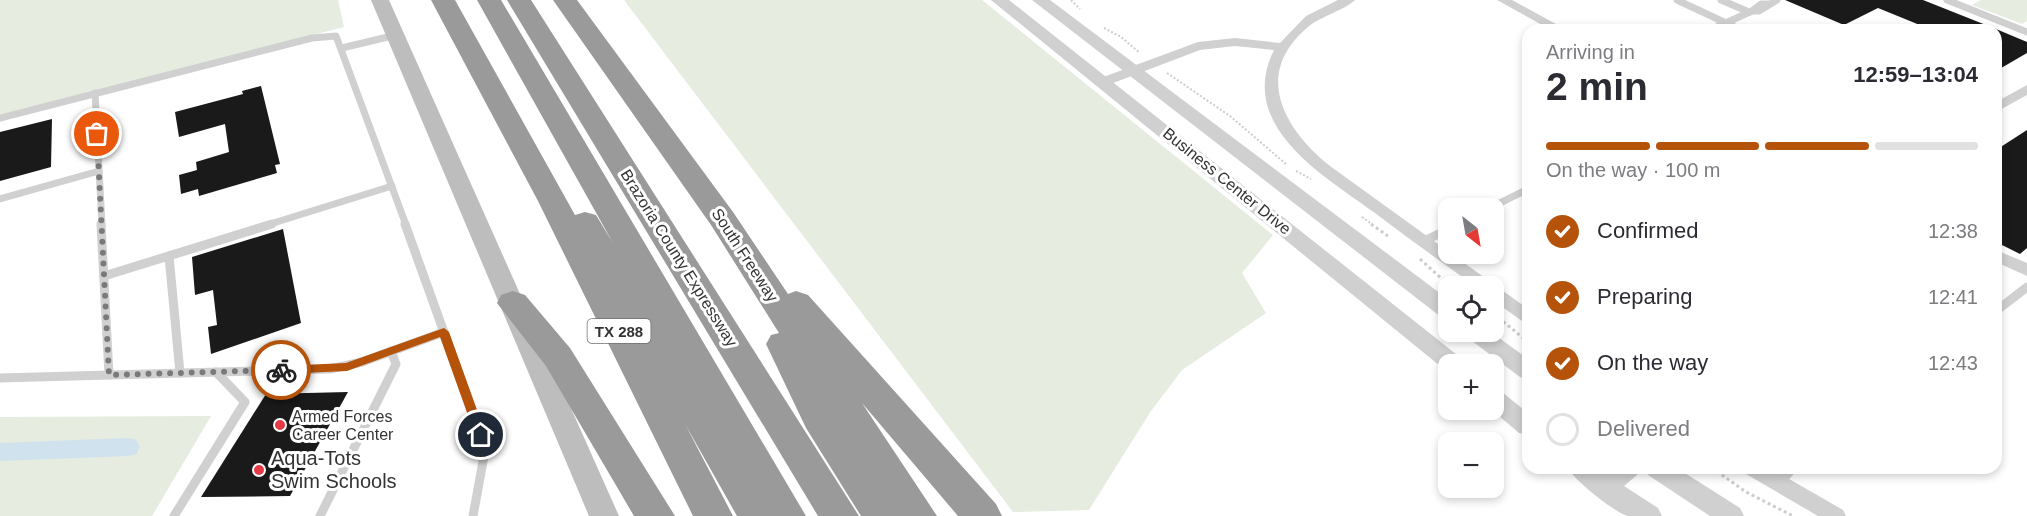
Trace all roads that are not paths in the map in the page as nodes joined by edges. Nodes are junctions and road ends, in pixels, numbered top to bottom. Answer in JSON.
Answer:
{"nodes":[{"id":1,"x":380,"y":0,"type":"edge"},
{"id":2,"x":442,"y":0,"type":"edge"},
{"id":3,"x":489,"y":0,"type":"edge"},
{"id":4,"x":519,"y":0,"type":"edge"},
{"id":5,"x":565,"y":0,"type":"edge"},
{"id":6,"x":999,"y":0,"type":"edge"},
{"id":7,"x":1040,"y":0,"type":"edge"},
{"id":8,"x":1349,"y":0,"type":"edge"},
{"id":9,"x":1503,"y":0,"type":"edge"},
{"id":10,"x":1677,"y":0,"type":"edge"},
{"id":11,"x":1722,"y":0,"type":"edge"},
{"id":12,"x":1777,"y":0,"type":"edge"},
{"id":13,"x":1947,"y":0,"type":"edge"},
{"id":14,"x":1751,"y":12,"type":"junction"},
{"id":15,"x":1726,"y":23,"type":"joint"},
{"id":16,"x":1549,"y":24,"type":"edge"},
{"id":17,"x":2027,"y":32,"type":"edge"},
{"id":18,"x":396,"y":35,"type":"junction"},
{"id":19,"x":1283,"y":47,"type":"junction"},
{"id":20,"x":342,"y":48,"type":"junction"},
{"id":21,"x":1131,"y":70,"type":"junction"},
{"id":22,"x":1103,"y":82,"type":"junction"},
{"id":23,"x":2027,"y":89,"type":"edge"},
{"id":24,"x":95,"y":93,"type":"junction"},
{"id":25,"x":2002,"y":104,"type":"edge"},
{"id":26,"x":0,"y":118,"type":"edge"},
{"id":27,"x":523,"y":147,"type":"junction"},
{"id":28,"x":99,"y":171,"type":"junction"},
{"id":29,"x":392,"y":186,"type":"junction"},
{"id":30,"x":1522,"y":192,"type":"edge"},
{"id":31,"x":0,"y":199,"type":"edge"},
{"id":32,"x":1504,"y":201,"type":"edge"},
{"id":33,"x":722,"y":219,"type":"junction"},
{"id":34,"x":1438,"y":234,"type":"edge"},
{"id":35,"x":1424,"y":241,"type":"junction"},
{"id":36,"x":169,"y":256,"type":"junction"},
{"id":37,"x":2002,"y":258,"type":"edge"},
{"id":38,"x":2027,"y":270,"type":"edge"},
{"id":39,"x":104,"y":276,"type":"junction"},
{"id":40,"x":1472,"y":276,"type":"edge"},
{"id":41,"x":2027,"y":288,"type":"edge"},
{"id":42,"x":1504,"y":299,"type":"edge"},
{"id":43,"x":513,"y":303,"type":"junction"},
{"id":44,"x":1438,"y":303,"type":"edge"},
{"id":45,"x":2002,"y":307,"type":"edge"},
{"id":46,"x":1522,"y":313,"type":"edge"},
{"id":47,"x":444,"y":332,"type":"junction"},
{"id":48,"x":1489,"y":342,"type":"edge"},
{"id":49,"x":391,"y":351,"type":"junction"},
{"id":50,"x":1441,"y":354,"type":"edge"},
{"id":51,"x":1522,"y":366,"type":"edge"},
{"id":52,"x":216,"y":372,"type":"junction"},
{"id":53,"x":180,"y":373,"type":"junction"},
{"id":54,"x":109,"y":375,"type":"junction"},
{"id":55,"x":0,"y":378,"type":"edge"},
{"id":56,"x":1504,"y":406,"type":"edge"},
{"id":57,"x":1522,"y":421,"type":"edge"},
{"id":58,"x":1588,"y":474,"type":"edge"},
{"id":59,"x":1620,"y":474,"type":"edge"},
{"id":60,"x":1666,"y":474,"type":"edge"},
{"id":61,"x":1763,"y":474,"type":"edge"},
{"id":62,"x":1788,"y":474,"type":"edge"},
{"id":63,"x":1779,"y":484,"type":"junction"},
{"id":64,"x":1604,"y":487,"type":"junction"},
{"id":65,"x":174,"y":516,"type":"edge"},
{"id":66,"x":320,"y":516,"type":"edge"},
{"id":67,"x":473,"y":516,"type":"edge"},
{"id":68,"x":604,"y":516,"type":"edge"},
{"id":69,"x":655,"y":516,"type":"edge"},
{"id":70,"x":713,"y":516,"type":"edge"},
{"id":71,"x":759,"y":516,"type":"edge"},
{"id":72,"x":786,"y":516,"type":"edge"},
{"id":73,"x":839,"y":516,"type":"edge"},
{"id":74,"x":882,"y":516,"type":"edge"},
{"id":75,"x":917,"y":516,"type":"edge"},
{"id":76,"x":982,"y":516,"type":"edge"},
{"id":77,"x":1649,"y":516,"type":"edge"},
{"id":78,"x":1731,"y":516,"type":"edge"},
{"id":79,"x":1836,"y":516,"type":"edge"}],
"edges":[{"from":1,"to":18,"type":"main road"},
{"from":2,"to":27,"type":"highway","number":"TX 288"},
{"from":3,"to":72,"type":"highway","name":"Brazoria County Expressway"},
{"from":4,"to":73,"type":"highway","name":"Brazoria County Expressway"},
{"from":5,"to":33,"type":"highway","name":"South Freeway"},
{"from":6,"to":22,"type":"street","name":"Business Center Drive"},
{"from":7,"to":21,"type":"street","name":"Business Center Drive"},
{"from":8,"to":19,"type":"street"},
{"from":9,"to":16,"type":"street"},
{"from":10,"to":15,"type":"lane"},
{"from":11,"to":14,"type":"lane"},
{"from":12,"to":14,"type":"lane"},
{"from":13,"to":17,"type":"lane"},
{"from":14,"to":15,"type":"lane"},
{"from":18,"to":20,"type":"lane"},
{"from":18,"to":43,"type":"main road"},
{"from":19,"to":21,"type":"street"},
{"from":19,"to":35,"type":"street"},
{"from":20,"to":24,"type":"lane"},
{"from":20,"to":29,"type":"lane"},
{"from":21,"to":22,"type":"street"},
{"from":21,"to":44,"type":"street","name":"Business Center Drive"},
{"from":22,"to":50,"type":"street","name":"Business Center Drive"},
{"from":23,"to":25,"type":"street"},
{"from":24,"to":26,"type":"lane"},
{"from":24,"to":28,"type":"lane"},
{"from":27,"to":70,"type":"highway","number":"TX 288"},
{"from":27,"to":71,"type":"highway"},
{"from":28,"to":31,"type":"lane"},
{"from":28,"to":39,"type":"lane"},
{"from":29,"to":36,"type":"lane"},
{"from":29,"to":47,"type":"lane"},
{"from":30,"to":32,"type":"lane"},
{"from":33,"to":74,"type":"highway"},
{"from":33,"to":75,"type":"highway","name":"South Freeway"},
{"from":33,"to":76,"type":"highway"},
{"from":34,"to":35,"type":"lane"},
{"from":35,"to":40,"type":"street"},
{"from":36,"to":39,"type":"lane"},
{"from":36,"to":53,"type":"lane"},
{"from":37,"to":38,"type":"street"},
{"from":39,"to":54,"type":"lane"},
{"from":41,"to":45,"type":"lane"},
{"from":42,"to":46,"type":"street"},
{"from":43,"to":68,"type":"main road"},
{"from":43,"to":69,"type":"highway"},
{"from":47,"to":49,"type":"lane"},
{"from":47,"to":67,"type":"lane"},
{"from":48,"to":51,"type":"street"},
{"from":49,"to":52,"type":"lane"},
{"from":49,"to":66,"type":"lane"},
{"from":52,"to":53,"type":"lane"},
{"from":52,"to":65,"type":"lane"},
{"from":53,"to":54,"type":"lane"},
{"from":54,"to":55,"type":"lane"},
{"from":56,"to":57,"type":"street"},
{"from":58,"to":64,"type":"street"},
{"from":59,"to":64,"type":"street"},
{"from":60,"to":78,"type":"street"},
{"from":61,"to":63,"type":"street"},
{"from":62,"to":63,"type":"lane"},
{"from":63,"to":79,"type":"street"},
{"from":64,"to":77,"type":"street"}]}
